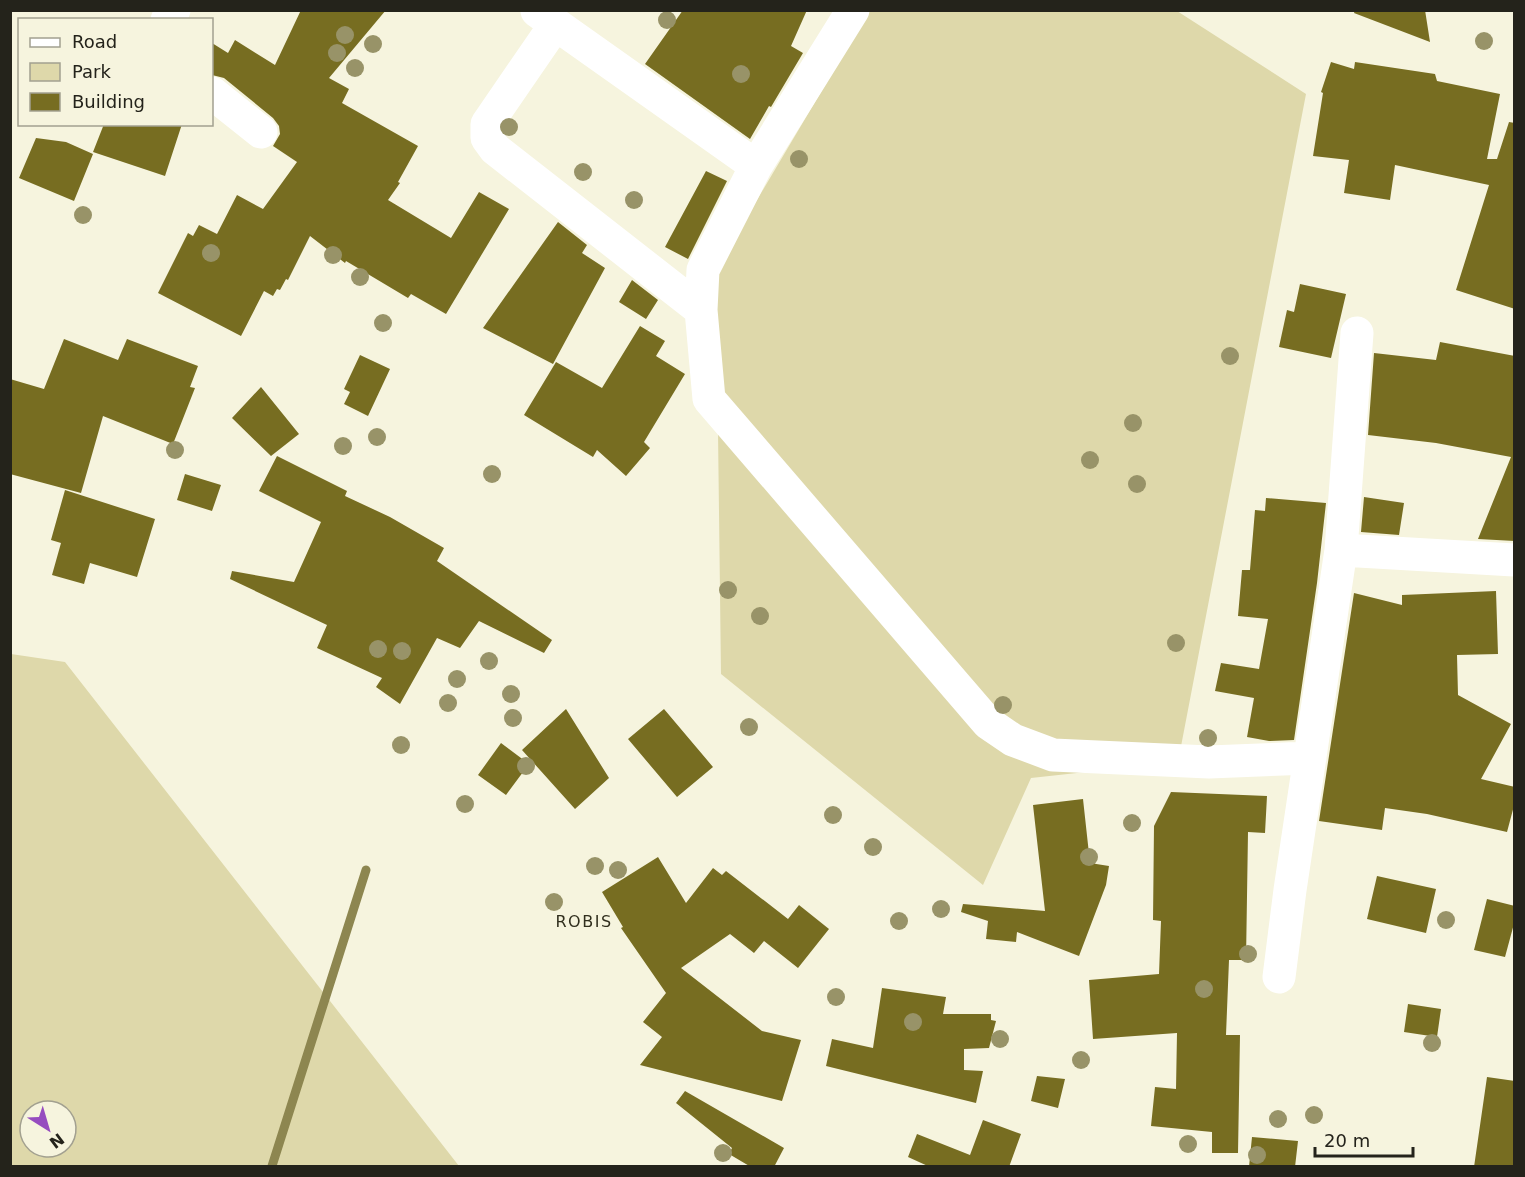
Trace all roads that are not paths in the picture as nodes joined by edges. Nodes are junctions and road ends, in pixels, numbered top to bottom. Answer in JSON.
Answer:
{"nodes":[{"id":1,"x":853,"y":10,"type":"edge"},
{"id":2,"x":546,"y":18,"type":"edge"},
{"id":3,"x":213,"y":94,"type":"edge"},
{"id":4,"x":261,"y":132,"type":"dead end"},
{"id":5,"x":756,"y":166,"type":"junction"},
{"id":6,"x":701,"y":310,"type":"junction"},
{"id":7,"x":1357,"y":333,"type":"dead end"},
{"id":8,"x":1341,"y":550,"type":"junction"},
{"id":9,"x":1515,"y":560,"type":"edge"},
{"id":10,"x":1310,"y":758,"type":"junction"},
{"id":11,"x":1279,"y":977,"type":"dead end"}],
"edges":[{"from":1,"to":5,"type":"street"},
{"from":2,"to":5,"type":"street"},
{"from":2,"to":6,"type":"street"},
{"from":3,"to":4,"type":"street"},
{"from":5,"to":6,"type":"street"},
{"from":6,"to":10,"type":"street"},
{"from":7,"to":8,"type":"street"},
{"from":8,"to":9,"type":"street"},
{"from":8,"to":10,"type":"street"},
{"from":10,"to":11,"type":"street"}]}
